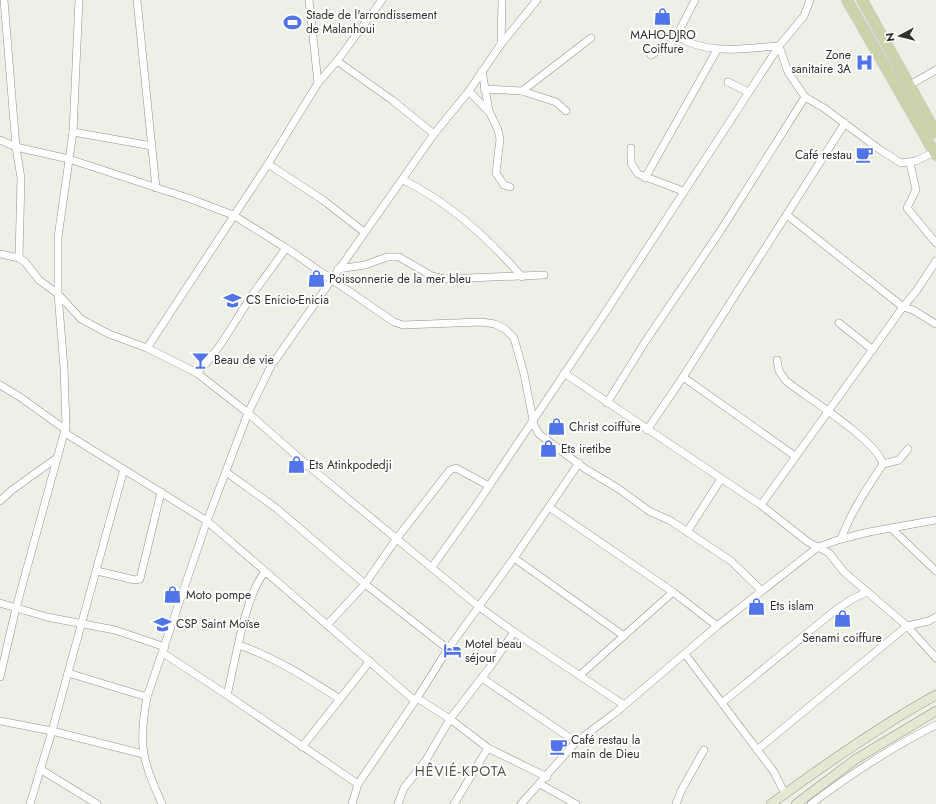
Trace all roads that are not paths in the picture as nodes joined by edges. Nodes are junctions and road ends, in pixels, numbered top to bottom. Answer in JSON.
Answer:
{"nodes":[{"id":1,"x":4,"y":0,"type":"edge"},
{"id":2,"x":79,"y":0,"type":"edge"},
{"id":3,"x":137,"y":0,"type":"edge"},
{"id":4,"x":310,"y":0,"type":"edge"},
{"id":5,"x":382,"y":0,"type":"edge"},
{"id":6,"x":502,"y":0,"type":"edge"},
{"id":7,"x":537,"y":0,"type":"edge"},
{"id":8,"x":695,"y":0,"type":"edge"},
{"id":9,"x":810,"y":0,"type":"edge"},
{"id":10,"x":847,"y":0,"type":"edge"},
{"id":11,"x":862,"y":0,"type":"edge"},
{"id":12,"x":677,"y":36,"type":"junction"},
{"id":13,"x":591,"y":38,"type":"dead end"},
{"id":14,"x":501,"y":44,"type":"junction"},
{"id":15,"x":779,"y":46,"type":"junction"},
{"id":16,"x":717,"y":50,"type":"junction"},
{"id":17,"x":651,"y":54,"type":"dead end"},
{"id":18,"x":337,"y":61,"type":"junction"},
{"id":19,"x":936,"y":70,"type":"edge"},
{"id":20,"x":482,"y":71,"type":"junction"},
{"id":21,"x":728,"y":82,"type":"dead end"},
{"id":22,"x":318,"y":83,"type":"junction"},
{"id":23,"x":908,"y":86,"type":"junction"},
{"id":24,"x":484,"y":89,"type":"junction"},
{"id":25,"x":469,"y":91,"type":"junction"},
{"id":26,"x":522,"y":91,"type":"junction"},
{"id":27,"x":748,"y":92,"type":"junction"},
{"id":28,"x":805,"y":97,"type":"junction"},
{"id":29,"x":489,"y":111,"type":"junction"},
{"id":30,"x":566,"y":111,"type":"dead end"},
{"id":31,"x":845,"y":123,"type":"junction"},
{"id":32,"x":73,"y":132,"type":"junction"},
{"id":33,"x":936,"y":133,"type":"edge"},
{"id":34,"x":434,"y":134,"type":"junction"},
{"id":35,"x":0,"y":140,"type":"edge"},
{"id":36,"x":152,"y":146,"type":"junction"},
{"id":37,"x":16,"y":147,"type":"junction"},
{"id":38,"x":631,"y":148,"type":"dead end"},
{"id":39,"x":935,"y":153,"type":"edge"},
{"id":40,"x":69,"y":159,"type":"junction"},
{"id":41,"x":910,"y":162,"type":"junction"},
{"id":42,"x":268,"y":164,"type":"junction"},
{"id":43,"x":645,"y":178,"type":"junction"},
{"id":44,"x":403,"y":180,"type":"junction"},
{"id":45,"x":156,"y":188,"type":"junction"},
{"id":46,"x":510,"y":188,"type":"dead end"},
{"id":47,"x":683,"y":191,"type":"junction"},
{"id":48,"x":233,"y":215,"type":"junction"},
{"id":49,"x":787,"y":215,"type":"junction"},
{"id":50,"x":364,"y":232,"type":"junction"},
{"id":51,"x":936,"y":243,"type":"edge"},
{"id":52,"x":286,"y":248,"type":"junction"},
{"id":53,"x":0,"y":254,"type":"edge"},
{"id":54,"x":19,"y":258,"type":"junction"},
{"id":55,"x":936,"y":261,"type":"edge"},
{"id":56,"x":338,"y":269,"type":"junction"},
{"id":57,"x":544,"y":275,"type":"dead end"},
{"id":58,"x":522,"y":277,"type":"junction"},
{"id":59,"x":331,"y":279,"type":"junction"},
{"id":60,"x":58,"y":294,"type":"junction"},
{"id":61,"x":903,"y":307,"type":"junction"},
{"id":62,"x":839,"y":323,"type":"dead end"},
{"id":63,"x":936,"y":324,"type":"edge"},
{"id":64,"x":147,"y":348,"type":"junction"},
{"id":65,"x":873,"y":350,"type":"junction"},
{"id":66,"x":777,"y":360,"type":"dead end"},
{"id":67,"x":197,"y":373,"type":"junction"},
{"id":68,"x":564,"y":373,"type":"junction"},
{"id":69,"x":683,"y":377,"type":"junction"},
{"id":70,"x":0,"y":385,"type":"edge"},
{"id":71,"x":607,"y":403,"type":"junction"},
{"id":72,"x":828,"y":412,"type":"junction"},
{"id":73,"x":248,"y":413,"type":"junction"},
{"id":74,"x":532,"y":419,"type":"junction"},
{"id":75,"x":647,"y":430,"type":"junction"},
{"id":76,"x":65,"y":432,"type":"junction"},
{"id":77,"x":908,"y":449,"type":"dead end"},
{"id":78,"x":795,"y":456,"type":"junction"},
{"id":79,"x":58,"y":457,"type":"junction"},
{"id":80,"x":579,"y":463,"type":"junction"},
{"id":81,"x":883,"y":464,"type":"junction"},
{"id":82,"x":124,"y":469,"type":"junction"},
{"id":83,"x":226,"y":472,"type":"junction"},
{"id":84,"x":721,"y":479,"type":"junction"},
{"id":85,"x":489,"y":486,"type":"junction"},
{"id":86,"x":161,"y":492,"type":"junction"},
{"id":87,"x":0,"y":502,"type":"edge"},
{"id":88,"x":761,"y":505,"type":"junction"},
{"id":89,"x":549,"y":507,"type":"junction"},
{"id":90,"x":936,"y":520,"type":"edge"},
{"id":91,"x":207,"y":521,"type":"junction"},
{"id":92,"x":892,"y":528,"type":"junction"},
{"id":93,"x":688,"y":532,"type":"junction"},
{"id":94,"x":397,"y":538,"type":"junction"},
{"id":95,"x":840,"y":539,"type":"junction"},
{"id":96,"x":818,"y":547,"type":"junction"},
{"id":97,"x":514,"y":558,"type":"junction"},
{"id":98,"x":432,"y":567,"type":"junction"},
{"id":99,"x":97,"y":571,"type":"junction"},
{"id":100,"x":936,"y":571,"type":"edge"},
{"id":101,"x":265,"y":572,"type":"junction"},
{"id":102,"x":365,"y":584,"type":"junction"},
{"id":103,"x":762,"y":590,"type":"junction"},
{"id":104,"x":673,"y":592,"type":"junction"},
{"id":105,"x":867,"y":592,"type":"junction"},
{"id":106,"x":0,"y":603,"type":"edge"},
{"id":107,"x":478,"y":606,"type":"junction"},
{"id":108,"x":16,"y":608,"type":"junction"},
{"id":109,"x":936,"y":617,"type":"edge"},
{"id":110,"x":82,"y":623,"type":"junction"},
{"id":111,"x":327,"y":625,"type":"junction"},
{"id":112,"x":717,"y":626,"type":"junction"},
{"id":113,"x":907,"y":626,"type":"junction"},
{"id":114,"x":514,"y":632,"type":"junction"},
{"id":115,"x":624,"y":636,"type":"junction"},
{"id":116,"x":240,"y":645,"type":"junction"},
{"id":117,"x":448,"y":649,"type":"junction"},
{"id":118,"x":164,"y":650,"type":"junction"},
{"id":119,"x":685,"y":654,"type":"junction"},
{"id":120,"x":3,"y":657,"type":"edge"},
{"id":121,"x":936,"y":658,"type":"edge"},
{"id":122,"x":370,"y":662,"type":"junction"},
{"id":123,"x":68,"y":673,"type":"junction"},
{"id":124,"x":580,"y":675,"type":"junction"},
{"id":125,"x":0,"y":677,"type":"edge"},
{"id":126,"x":482,"y":678,"type":"junction"},
{"id":127,"x":227,"y":695,"type":"junction"},
{"id":128,"x":936,"y":695,"type":"edge"},
{"id":129,"x":147,"y":698,"type":"junction"},
{"id":130,"x":340,"y":699,"type":"junction"},
{"id":131,"x":416,"y":699,"type":"junction"},
{"id":132,"x":723,"y":702,"type":"junction"},
{"id":133,"x":624,"y":705,"type":"junction"},
{"id":134,"x":936,"y":711,"type":"edge"},
{"id":135,"x":450,"y":718,"type":"junction"},
{"id":136,"x":0,"y":721,"type":"edge"},
{"id":137,"x":936,"y":725,"type":"edge"},
{"id":138,"x":52,"y":731,"type":"junction"},
{"id":139,"x":576,"y":742,"type":"junction"},
{"id":140,"x":302,"y":747,"type":"junction"},
{"id":141,"x":488,"y":748,"type":"junction"},
{"id":142,"x":704,"y":750,"type":"dead end"},
{"id":143,"x":757,"y":750,"type":"junction"},
{"id":144,"x":143,"y":754,"type":"junction"},
{"id":145,"x":40,"y":769,"type":"junction"},
{"id":146,"x":547,"y":777,"type":"junction"},
{"id":147,"x":358,"y":784,"type":"junction"},
{"id":148,"x":540,"y":784,"type":"junction"},
{"id":149,"x":785,"y":794,"type":"junction"},
{"id":150,"x":89,"y":801,"type":"edge"},
{"id":151,"x":30,"y":804,"type":"edge"},
{"id":152,"x":97,"y":804,"type":"edge"},
{"id":153,"x":162,"y":804,"type":"edge"},
{"id":154,"x":352,"y":804,"type":"edge"},
{"id":155,"x":398,"y":804,"type":"edge"},
{"id":156,"x":454,"y":804,"type":"edge"},
{"id":157,"x":521,"y":804,"type":"edge"},
{"id":158,"x":576,"y":804,"type":"edge"},
{"id":159,"x":676,"y":804,"type":"edge"},
{"id":160,"x":771,"y":804,"type":"edge"},
{"id":161,"x":796,"y":804,"type":"edge"},
{"id":162,"x":811,"y":804,"type":"edge"}],
"edges":[{"from":1,"to":37,"type":"street"},
{"from":2,"to":32,"type":"street"},
{"from":3,"to":36,"type":"street"},
{"from":4,"to":22,"type":"street"},
{"from":5,"to":18,"type":"street"},
{"from":6,"to":14,"type":"street"},
{"from":7,"to":14,"type":"street"},
{"from":8,"to":12,"type":"street"},
{"from":9,"to":15,"type":"street"},
{"from":10,"to":39,"type":"main road"},
{"from":11,"to":23,"type":"main road"},
{"from":12,"to":16,"type":"street"},
{"from":12,"to":17,"type":"street"},
{"from":13,"to":26,"type":"street"},
{"from":14,"to":20,"type":"street"},
{"from":15,"to":16,"type":"street"},
{"from":15,"to":27,"type":"street"},
{"from":15,"to":28,"type":"street"},
{"from":16,"to":43,"type":"street"},
{"from":18,"to":22,"type":"street"},
{"from":18,"to":34,"type":"street"},
{"from":19,"to":23,"type":"street"},
{"from":20,"to":24,"type":"street"},
{"from":20,"to":25,"type":"street"},
{"from":21,"to":27,"type":"street"},
{"from":22,"to":42,"type":"street"},
{"from":23,"to":33,"type":"main road"},
{"from":24,"to":26,"type":"street"},
{"from":24,"to":29,"type":"street"},
{"from":25,"to":29,"type":"street"},
{"from":25,"to":34,"type":"street"},
{"from":26,"to":30,"type":"street"},
{"from":27,"to":47,"type":"street"},
{"from":28,"to":31,"type":"street"},
{"from":28,"to":71,"type":"street"},
{"from":29,"to":46,"type":"street"},
{"from":31,"to":41,"type":"street"},
{"from":31,"to":49,"type":"street"},
{"from":32,"to":36,"type":"street"},
{"from":32,"to":40,"type":"street"},
{"from":34,"to":44,"type":"street"},
{"from":35,"to":37,"type":"street"},
{"from":36,"to":45,"type":"street"},
{"from":37,"to":40,"type":"street"},
{"from":37,"to":54,"type":"street"},
{"from":38,"to":43,"type":"street"},
{"from":39,"to":41,"type":"street"},
{"from":40,"to":45,"type":"street"},
{"from":40,"to":60,"type":"street"},
{"from":41,"to":51,"type":"street"},
{"from":42,"to":48,"type":"street"},
{"from":42,"to":50,"type":"street"},
{"from":43,"to":47,"type":"street"},
{"from":44,"to":50,"type":"street"},
{"from":44,"to":58,"type":"street"},
{"from":45,"to":48,"type":"street"},
{"from":47,"to":68,"type":"street"},
{"from":48,"to":52,"type":"street"},
{"from":48,"to":64,"type":"street"},
{"from":49,"to":61,"type":"street"},
{"from":49,"to":69,"type":"street"},
{"from":50,"to":56,"type":"street"},
{"from":52,"to":59,"type":"street"},
{"from":52,"to":67,"type":"street"},
{"from":53,"to":54,"type":"street"},
{"from":54,"to":60,"type":"street"},
{"from":55,"to":61,"type":"street"},
{"from":56,"to":58,"type":"street"},
{"from":56,"to":59,"type":"street"},
{"from":57,"to":58,"type":"street"},
{"from":59,"to":73,"type":"street"},
{"from":59,"to":74,"type":"street"},
{"from":60,"to":64,"type":"street"},
{"from":60,"to":76,"type":"street"},
{"from":61,"to":63,"type":"street"},
{"from":61,"to":65,"type":"street"},
{"from":62,"to":65,"type":"street"},
{"from":64,"to":67,"type":"street"},
{"from":65,"to":72,"type":"street"},
{"from":66,"to":72,"type":"street"},
{"from":67,"to":73,"type":"street"},
{"from":68,"to":71,"type":"street"},
{"from":68,"to":74,"type":"street"},
{"from":69,"to":75,"type":"street"},
{"from":69,"to":78,"type":"street"},
{"from":70,"to":76,"type":"street"},
{"from":71,"to":75,"type":"street"},
{"from":72,"to":78,"type":"street"},
{"from":72,"to":81,"type":"street"},
{"from":73,"to":83,"type":"street"},
{"from":73,"to":94,"type":"street"},
{"from":74,"to":80,"type":"street"},
{"from":74,"to":85,"type":"street"},
{"from":75,"to":84,"type":"street"},
{"from":76,"to":79,"type":"street"},
{"from":76,"to":82,"type":"street"},
{"from":77,"to":81,"type":"street"},
{"from":78,"to":88,"type":"street"},
{"from":79,"to":87,"type":"street"},
{"from":79,"to":108,"type":"street"},
{"from":80,"to":89,"type":"street"},
{"from":80,"to":93,"type":"street"},
{"from":81,"to":95,"type":"street"},
{"from":82,"to":86,"type":"street"},
{"from":82,"to":99,"type":"street"},
{"from":83,"to":91,"type":"street"},
{"from":83,"to":102,"type":"street"},
{"from":84,"to":88,"type":"street"},
{"from":84,"to":93,"type":"street"},
{"from":85,"to":94,"type":"street"},
{"from":85,"to":98,"type":"street"},
{"from":86,"to":91,"type":"street"},
{"from":86,"to":99,"type":"street"},
{"from":88,"to":96,"type":"street"},
{"from":89,"to":97,"type":"street"},
{"from":89,"to":104,"type":"street"},
{"from":90,"to":92,"type":"street"},
{"from":91,"to":101,"type":"street"},
{"from":91,"to":118,"type":"street"},
{"from":92,"to":95,"type":"street"},
{"from":92,"to":100,"type":"street"},
{"from":93,"to":103,"type":"street"},
{"from":94,"to":98,"type":"street"},
{"from":94,"to":102,"type":"street"},
{"from":95,"to":96,"type":"street"},
{"from":96,"to":103,"type":"street"},
{"from":96,"to":105,"type":"street"},
{"from":97,"to":107,"type":"street"},
{"from":97,"to":115,"type":"street"},
{"from":98,"to":107,"type":"street"},
{"from":99,"to":110,"type":"street"},
{"from":101,"to":111,"type":"street"},
{"from":101,"to":116,"type":"street"},
{"from":102,"to":111,"type":"street"},
{"from":102,"to":117,"type":"street"},
{"from":103,"to":112,"type":"street"},
{"from":104,"to":112,"type":"street"},
{"from":104,"to":115,"type":"street"},
{"from":105,"to":113,"type":"street"},
{"from":105,"to":132,"type":"street"},
{"from":106,"to":108,"type":"street"},
{"from":107,"to":114,"type":"street"},
{"from":107,"to":117,"type":"street"},
{"from":108,"to":110,"type":"street"},
{"from":108,"to":120,"type":"street"},
{"from":109,"to":113,"type":"street"},
{"from":110,"to":118,"type":"street"},
{"from":110,"to":123,"type":"street"},
{"from":111,"to":122,"type":"street"},
{"from":112,"to":119,"type":"street"},
{"from":113,"to":121,"type":"street"},
{"from":113,"to":143,"type":"street"},
{"from":114,"to":124,"type":"street"},
{"from":114,"to":126,"type":"street"},
{"from":115,"to":124,"type":"street"},
{"from":116,"to":127,"type":"street"},
{"from":116,"to":130,"type":"street"},
{"from":117,"to":131,"type":"street"},
{"from":118,"to":127,"type":"street"},
{"from":118,"to":129,"type":"street"},
{"from":119,"to":132,"type":"street"},
{"from":119,"to":133,"type":"street"},
{"from":120,"to":125,"type":"street"},
{"from":122,"to":130,"type":"street"},
{"from":122,"to":131,"type":"street"},
{"from":123,"to":129,"type":"street"},
{"from":123,"to":138,"type":"street"},
{"from":124,"to":133,"type":"street"},
{"from":126,"to":135,"type":"street"},
{"from":126,"to":139,"type":"street"},
{"from":127,"to":140,"type":"street"},
{"from":128,"to":149,"type":"main road"},
{"from":129,"to":144,"type":"street"},
{"from":130,"to":140,"type":"street"},
{"from":131,"to":135,"type":"street"},
{"from":131,"to":147,"type":"street"},
{"from":132,"to":143,"type":"street"},
{"from":133,"to":139,"type":"street"},
{"from":134,"to":161,"type":"main road"},
{"from":135,"to":141,"type":"street"},
{"from":135,"to":155,"type":"street"},
{"from":136,"to":138,"type":"street"},
{"from":137,"to":162,"type":"street"},
{"from":138,"to":144,"type":"street"},
{"from":138,"to":145,"type":"street"},
{"from":139,"to":146,"type":"street"},
{"from":140,"to":147,"type":"street"},
{"from":141,"to":146,"type":"street"},
{"from":141,"to":156,"type":"street"},
{"from":142,"to":159,"type":"street"},
{"from":143,"to":149,"type":"street"},
{"from":144,"to":153,"type":"street"},
{"from":145,"to":150,"type":"street"},
{"from":145,"to":151,"type":"street"},
{"from":146,"to":148,"type":"street"},
{"from":147,"to":154,"type":"street"},
{"from":148,"to":157,"type":"street"},
{"from":148,"to":158,"type":"street"},
{"from":149,"to":160,"type":"main road"},
{"from":150,"to":152,"type":"street"}]}
